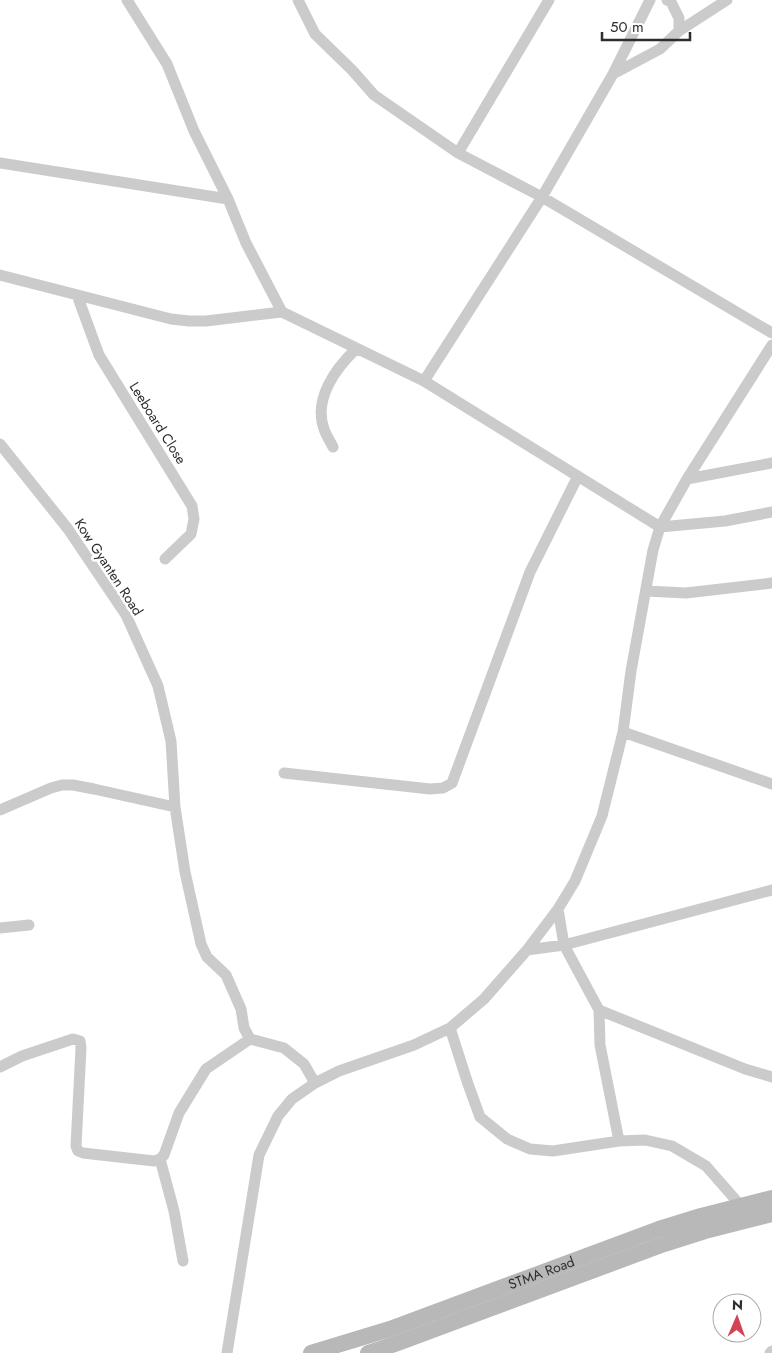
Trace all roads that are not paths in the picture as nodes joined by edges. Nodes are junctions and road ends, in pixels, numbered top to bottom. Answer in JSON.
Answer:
{"nodes":[{"id":1,"x":127,"y":0,"type":"edge"},
{"id":2,"x":298,"y":0,"type":"edge"},
{"id":3,"x":549,"y":0,"type":"edge"},
{"id":4,"x":650,"y":0,"type":"edge"},
{"id":5,"x":667,"y":0,"type":"edge"},
{"id":6,"x":727,"y":0,"type":"edge"},
{"id":7,"x":680,"y":31,"type":"junction"},
{"id":8,"x":613,"y":74,"type":"junction"},
{"id":9,"x":458,"y":153,"type":"junction"},
{"id":10,"x":0,"y":163,"type":"edge"},
{"id":11,"x":542,"y":197,"type":"junction"},
{"id":12,"x":228,"y":199,"type":"junction"},
{"id":13,"x":0,"y":275,"type":"edge"},
{"id":14,"x":77,"y":295,"type":"junction"},
{"id":15,"x":282,"y":312,"type":"junction"},
{"id":16,"x":772,"y":333,"type":"edge"},
{"id":17,"x":772,"y":345,"type":"edge"},
{"id":18,"x":356,"y":349,"type":"junction"},
{"id":19,"x":424,"y":381,"type":"junction"},
{"id":20,"x":0,"y":444,"type":"edge"},
{"id":21,"x":333,"y":447,"type":"dead end"},
{"id":22,"x":772,"y":463,"type":"edge"},
{"id":23,"x":578,"y":476,"type":"junction"},
{"id":24,"x":687,"y":479,"type":"junction"},
{"id":25,"x":772,"y":512,"type":"edge"},
{"id":26,"x":660,"y":527,"type":"junction"},
{"id":27,"x":165,"y":559,"type":"dead end"},
{"id":28,"x":772,"y":583,"type":"edge"},
{"id":29,"x":646,"y":591,"type":"junction"},
{"id":30,"x":623,"y":732,"type":"junction"},
{"id":31,"x":284,"y":773,"type":"dead end"},
{"id":32,"x":772,"y":784,"type":"edge"},
{"id":33,"x":175,"y":808,"type":"junction"},
{"id":34,"x":0,"y":810,"type":"edge"},
{"id":35,"x":772,"y":890,"type":"edge"},
{"id":36,"x":558,"y":909,"type":"junction"},
{"id":37,"x":29,"y":925,"type":"dead end"},
{"id":38,"x":0,"y":928,"type":"edge"},
{"id":39,"x":564,"y":945,"type":"junction"},
{"id":40,"x":527,"y":950,"type":"junction"},
{"id":41,"x":599,"y":1010,"type":"junction"},
{"id":42,"x":450,"y":1028,"type":"junction"},
{"id":43,"x":250,"y":1039,"type":"junction"},
{"id":44,"x":0,"y":1066,"type":"edge"},
{"id":45,"x":772,"y":1078,"type":"edge"},
{"id":46,"x":315,"y":1083,"type":"junction"},
{"id":47,"x":619,"y":1140,"type":"junction"},
{"id":48,"x":160,"y":1159,"type":"junction"},
{"id":49,"x":772,"y":1198,"type":"edge"},
{"id":50,"x":741,"y":1206,"type":"junction"},
{"id":51,"x":772,"y":1214,"type":"edge"},
{"id":52,"x":183,"y":1261,"type":"dead end"},
{"id":53,"x":227,"y":1353,"type":"edge"},
{"id":54,"x":311,"y":1353,"type":"edge"},
{"id":55,"x":368,"y":1353,"type":"edge"}],
"edges":[{"from":1,"to":12,"type":"street"},
{"from":2,"to":9,"type":"street"},
{"from":3,"to":9,"type":"street"},
{"from":4,"to":8,"type":"street"},
{"from":5,"to":7,"type":"street"},
{"from":6,"to":7,"type":"street"},
{"from":7,"to":8,"type":"street"},
{"from":8,"to":11,"type":"street"},
{"from":9,"to":11,"type":"street"},
{"from":10,"to":12,"type":"street"},
{"from":11,"to":16,"type":"street"},
{"from":11,"to":19,"type":"street"},
{"from":12,"to":15,"type":"street"},
{"from":13,"to":14,"type":"street"},
{"from":14,"to":15,"type":"street"},
{"from":14,"to":27,"type":"street","name":"Leeboard Close"},
{"from":15,"to":18,"type":"street"},
{"from":17,"to":24,"type":"street"},
{"from":18,"to":19,"type":"street"},
{"from":18,"to":21,"type":"street"},
{"from":19,"to":23,"type":"street"},
{"from":20,"to":33,"type":"street","name":"Kow Gyanten Road"},
{"from":22,"to":24,"type":"street"},
{"from":23,"to":26,"type":"street"},
{"from":23,"to":31,"type":"street"},
{"from":24,"to":26,"type":"street"},
{"from":25,"to":26,"type":"street"},
{"from":26,"to":29,"type":"street"},
{"from":28,"to":29,"type":"street"},
{"from":29,"to":30,"type":"street"},
{"from":30,"to":32,"type":"street"},
{"from":30,"to":36,"type":"street"},
{"from":33,"to":34,"type":"street"},
{"from":33,"to":43,"type":"street","name":"Kow Gyanten Road"},
{"from":35,"to":39,"type":"street"},
{"from":36,"to":39,"type":"street"},
{"from":36,"to":40,"type":"street"},
{"from":37,"to":38,"type":"street"},
{"from":39,"to":40,"type":"street"},
{"from":39,"to":41,"type":"street"},
{"from":40,"to":42,"type":"street"},
{"from":41,"to":45,"type":"street"},
{"from":41,"to":47,"type":"street"},
{"from":42,"to":46,"type":"street"},
{"from":42,"to":47,"type":"street"},
{"from":43,"to":46,"type":"street"},
{"from":43,"to":48,"type":"street"},
{"from":44,"to":48,"type":"street"},
{"from":46,"to":53,"type":"street"},
{"from":47,"to":50,"type":"street"},
{"from":48,"to":52,"type":"street"},
{"from":49,"to":50,"type":"main road","name":"STMA Road"},
{"from":50,"to":54,"type":"main road","name":"STMA Road"},
{"from":51,"to":55,"type":"main road","name":"STMA Road"}]}
